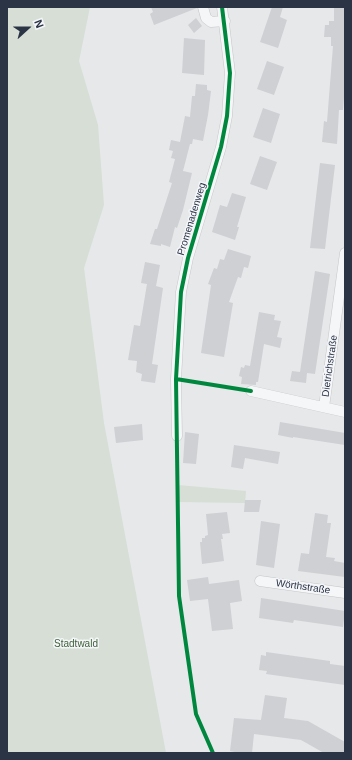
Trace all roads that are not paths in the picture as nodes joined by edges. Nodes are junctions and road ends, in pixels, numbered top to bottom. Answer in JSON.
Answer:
{"nodes":[{"id":1,"x":203,"y":7,"type":"edge"},
{"id":2,"x":222,"y":7,"type":"edge"},
{"id":3,"x":225,"y":21,"type":"junction"},
{"id":4,"x":345,"y":253,"type":"edge"},
{"id":5,"x":251,"y":391,"type":"dead end"},
{"id":6,"x":324,"y":407,"type":"junction"},
{"id":7,"x":345,"y":412,"type":"edge"},
{"id":8,"x":177,"y":436,"type":"dead end"},
{"id":9,"x":260,"y":581,"type":"dead end"},
{"id":10,"x":345,"y":593,"type":"edge"}],
"edges":[{"from":1,"to":3,"type":"street"},
{"from":2,"to":3,"type":"street","name":"Promenadenweg"},
{"from":3,"to":8,"type":"street","name":"Promenadenweg"},
{"from":4,"to":6,"type":"street","name":"Dietrichstraße"},
{"from":5,"to":6,"type":"street"},
{"from":6,"to":7,"type":"street"},
{"from":9,"to":10,"type":"street","name":"Wörthstraße"}]}
